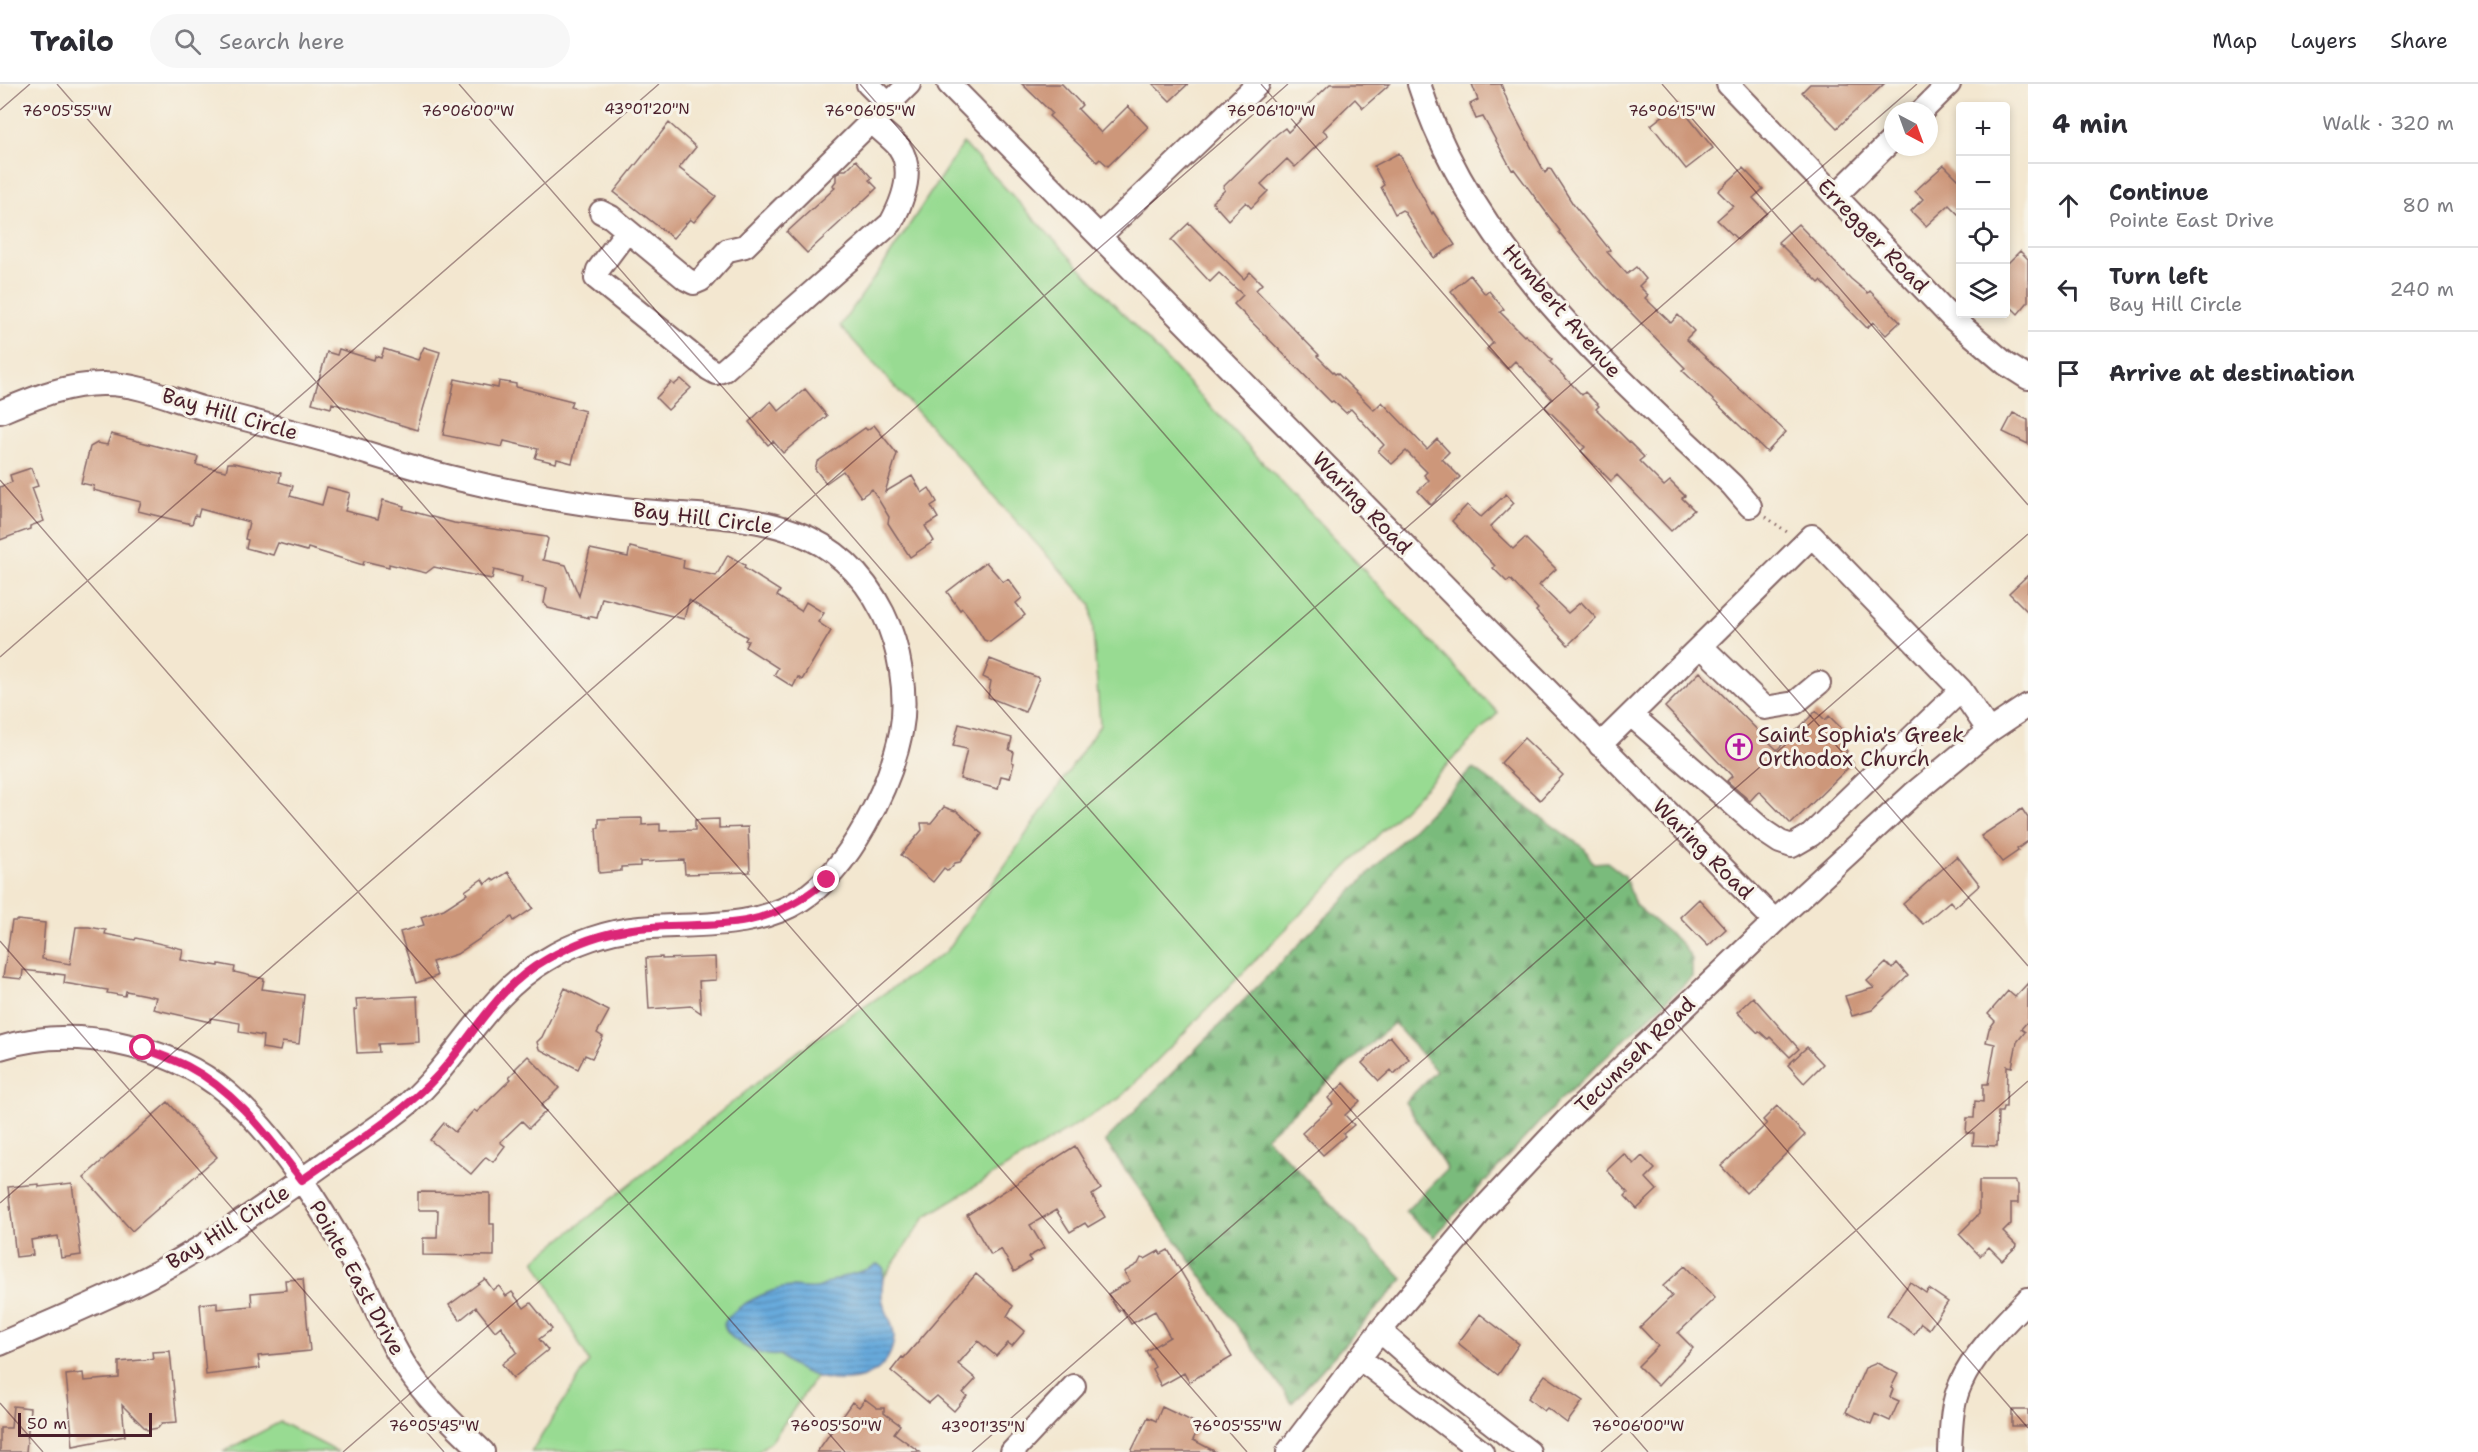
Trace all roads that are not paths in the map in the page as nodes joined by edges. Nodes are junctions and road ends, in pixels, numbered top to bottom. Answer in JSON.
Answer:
{"nodes":[{"id":1,"x":868,"y":84,"type":"edge"},
{"id":2,"x":909,"y":84,"type":"edge"},
{"id":3,"x":949,"y":84,"type":"edge"},
{"id":4,"x":1258,"y":84,"type":"edge"},
{"id":5,"x":1419,"y":84,"type":"edge"},
{"id":6,"x":1728,"y":84,"type":"edge"},
{"id":7,"x":1949,"y":84,"type":"edge"},
{"id":8,"x":1931,"y":102,"type":"edge"},
{"id":9,"x":888,"y":104,"type":"junction"},
{"id":10,"x":871,"y":121,"type":"junction"},
{"id":11,"x":1884,"y":148,"type":"edge"},
{"id":12,"x":1835,"y":196,"type":"junction"},
{"id":13,"x":601,"y":212,"type":"dead end"},
{"id":14,"x":627,"y":231,"type":"junction"},
{"id":15,"x":1100,"y":236,"type":"junction"},
{"id":16,"x":2028,"y":378,"type":"edge"},
{"id":17,"x":0,"y":412,"type":"edge"},
{"id":18,"x":1750,"y":506,"type":"road end"},
{"id":19,"x":1701,"y":646,"type":"junction"},
{"id":20,"x":1819,"y":683,"type":"dead end"},
{"id":21,"x":1962,"y":690,"type":"junction"},
{"id":22,"x":2028,"y":705,"type":"edge"},
{"id":23,"x":1631,"y":715,"type":"junction"},
{"id":24,"x":1989,"y":731,"type":"junction"},
{"id":25,"x":1600,"y":745,"type":"junction"},
{"id":26,"x":1775,"y":921,"type":"junction"},
{"id":27,"x":0,"y":1048,"type":"edge"},
{"id":28,"x":302,"y":1180,"type":"junction"},
{"id":29,"x":2028,"y":1299,"type":"edge"},
{"id":30,"x":1380,"y":1331,"type":"junction"},
{"id":31,"x":0,"y":1344,"type":"edge"},
{"id":32,"x":1359,"y":1358,"type":"junction"},
{"id":33,"x":1074,"y":1386,"type":"dead end"},
{"id":34,"x":483,"y":1452,"type":"edge"},
{"id":35,"x":1012,"y":1452,"type":"edge"},
{"id":36,"x":1288,"y":1452,"type":"edge"},
{"id":37,"x":1482,"y":1452,"type":"edge"},
{"id":38,"x":1529,"y":1452,"type":"edge"},
{"id":39,"x":1950,"y":1452,"type":"edge"}],
"edges":[{"from":1,"to":9,"type":"street"},
{"from":2,"to":9,"type":"street"},
{"from":3,"to":15,"type":"street","name":"Waring Road"},
{"from":4,"to":15,"type":"street"},
{"from":5,"to":18,"type":"street","name":"Humbert Avenue"},
{"from":6,"to":12,"type":"street","name":"Erregger Road"},
{"from":7,"to":8,"type":"street"},
{"from":9,"to":10,"type":"street"},
{"from":10,"to":14,"type":"street"},
{"from":10,"to":14,"type":"street"},
{"from":11,"to":12,"type":"street"},
{"from":12,"to":16,"type":"street","name":"Erregger Road"},
{"from":13,"to":14,"type":"street"},
{"from":15,"to":25,"type":"street","name":"Waring Road"},
{"from":17,"to":28,"type":"street","name":"Bay Hill Circle"},
{"from":19,"to":20,"type":"street"},
{"from":19,"to":21,"type":"street"},
{"from":19,"to":23,"type":"street"},
{"from":21,"to":23,"type":"street"},
{"from":21,"to":24,"type":"street"},
{"from":22,"to":24,"type":"street","name":"Tecumseh Road"},
{"from":23,"to":25,"type":"street"},
{"from":24,"to":26,"type":"street","name":"Tecumseh Road"},
{"from":25,"to":26,"type":"street","name":"Waring Road"},
{"from":26,"to":30,"type":"street","name":"Tecumseh Road"},
{"from":27,"to":28,"type":"street","name":"Pointe East Drive"},
{"from":28,"to":31,"type":"street","name":"Bay Hill Circle"},
{"from":28,"to":34,"type":"street","name":"Pointe East Drive"},
{"from":29,"to":39,"type":"street"},
{"from":30,"to":32,"type":"street","name":"Tecumseh Road"},
{"from":30,"to":38,"type":"street"},
{"from":32,"to":36,"type":"street","name":"Tecumseh Road"},
{"from":32,"to":37,"type":"street"},
{"from":33,"to":35,"type":"street"}]}
